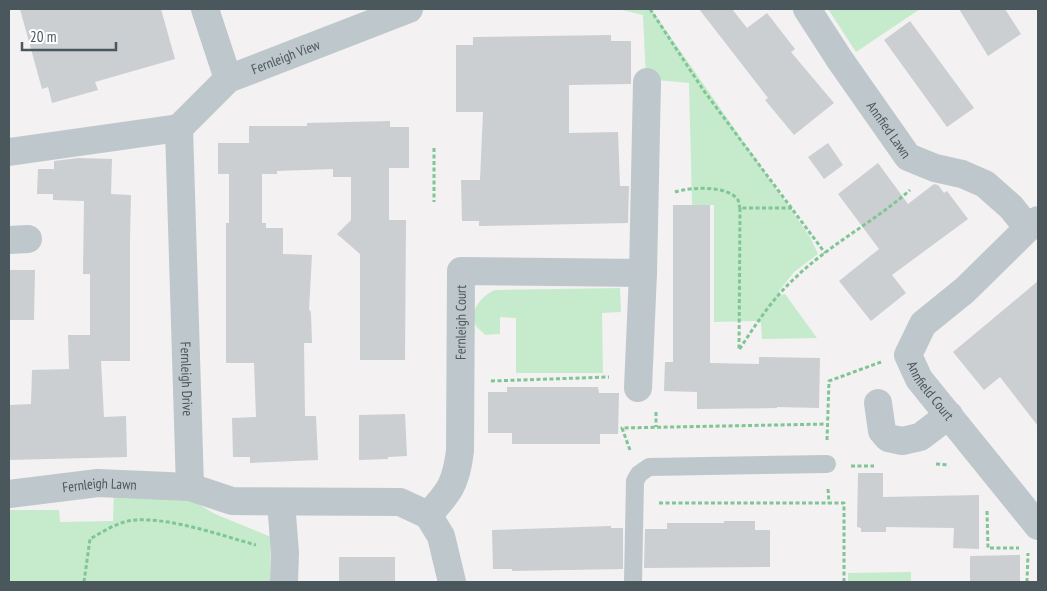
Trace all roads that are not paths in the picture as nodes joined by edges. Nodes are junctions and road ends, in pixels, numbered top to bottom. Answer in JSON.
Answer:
{"nodes":[{"id":1,"x":205,"y":9,"type":"edge"},
{"id":2,"x":409,"y":9,"type":"edge"},
{"id":3,"x":807,"y":9,"type":"edge"},
{"id":4,"x":228,"y":80,"type":"junction"},
{"id":5,"x":647,"y":82,"type":"dead end"},
{"id":6,"x":179,"y":128,"type":"junction"},
{"id":7,"x":11,"y":142,"type":"edge"},
{"id":8,"x":1033,"y":224,"type":"edge"},
{"id":9,"x":643,"y":273,"type":"junction"},
{"id":10,"x":638,"y":388,"type":"road end"},
{"id":11,"x":878,"y":402,"type":"dead end"},
{"id":12,"x":948,"y":415,"type":"junction"},
{"id":13,"x":827,"y":464,"type":"dead end"},
{"id":14,"x":190,"y":486,"type":"junction"},
{"id":15,"x":9,"y":494,"type":"edge"},
{"id":16,"x":281,"y":502,"type":"junction"},
{"id":17,"x":428,"y":515,"type":"junction"},
{"id":18,"x":1033,"y":537,"type":"edge"},
{"id":19,"x":284,"y":582,"type":"edge"},
{"id":20,"x":452,"y":582,"type":"edge"},
{"id":21,"x":633,"y":582,"type":"edge"}],
"edges":[{"from":1,"to":4,"type":"street"},
{"from":2,"to":4,"type":"street","name":"Fernleigh View"},
{"from":3,"to":8,"type":"street","name":"Annfied Lawn"},
{"from":4,"to":6,"type":"street","name":"Fernleigh View"},
{"from":5,"to":9,"type":"street"},
{"from":6,"to":7,"type":"street"},
{"from":6,"to":14,"type":"street","name":"Fernleigh Drive"},
{"from":8,"to":12,"type":"street","name":"Annfield Court"},
{"from":9,"to":10,"type":"street"},
{"from":9,"to":17,"type":"street","name":"Fernleigh Court"},
{"from":11,"to":12,"type":"street"},
{"from":12,"to":18,"type":"street","name":"Annfield Court"},
{"from":13,"to":21,"type":"lane"},
{"from":14,"to":15,"type":"street","name":"Fernleigh Lawn"},
{"from":14,"to":16,"type":"street"},
{"from":16,"to":17,"type":"street"},
{"from":16,"to":19,"type":"street"},
{"from":17,"to":20,"type":"street"}]}
